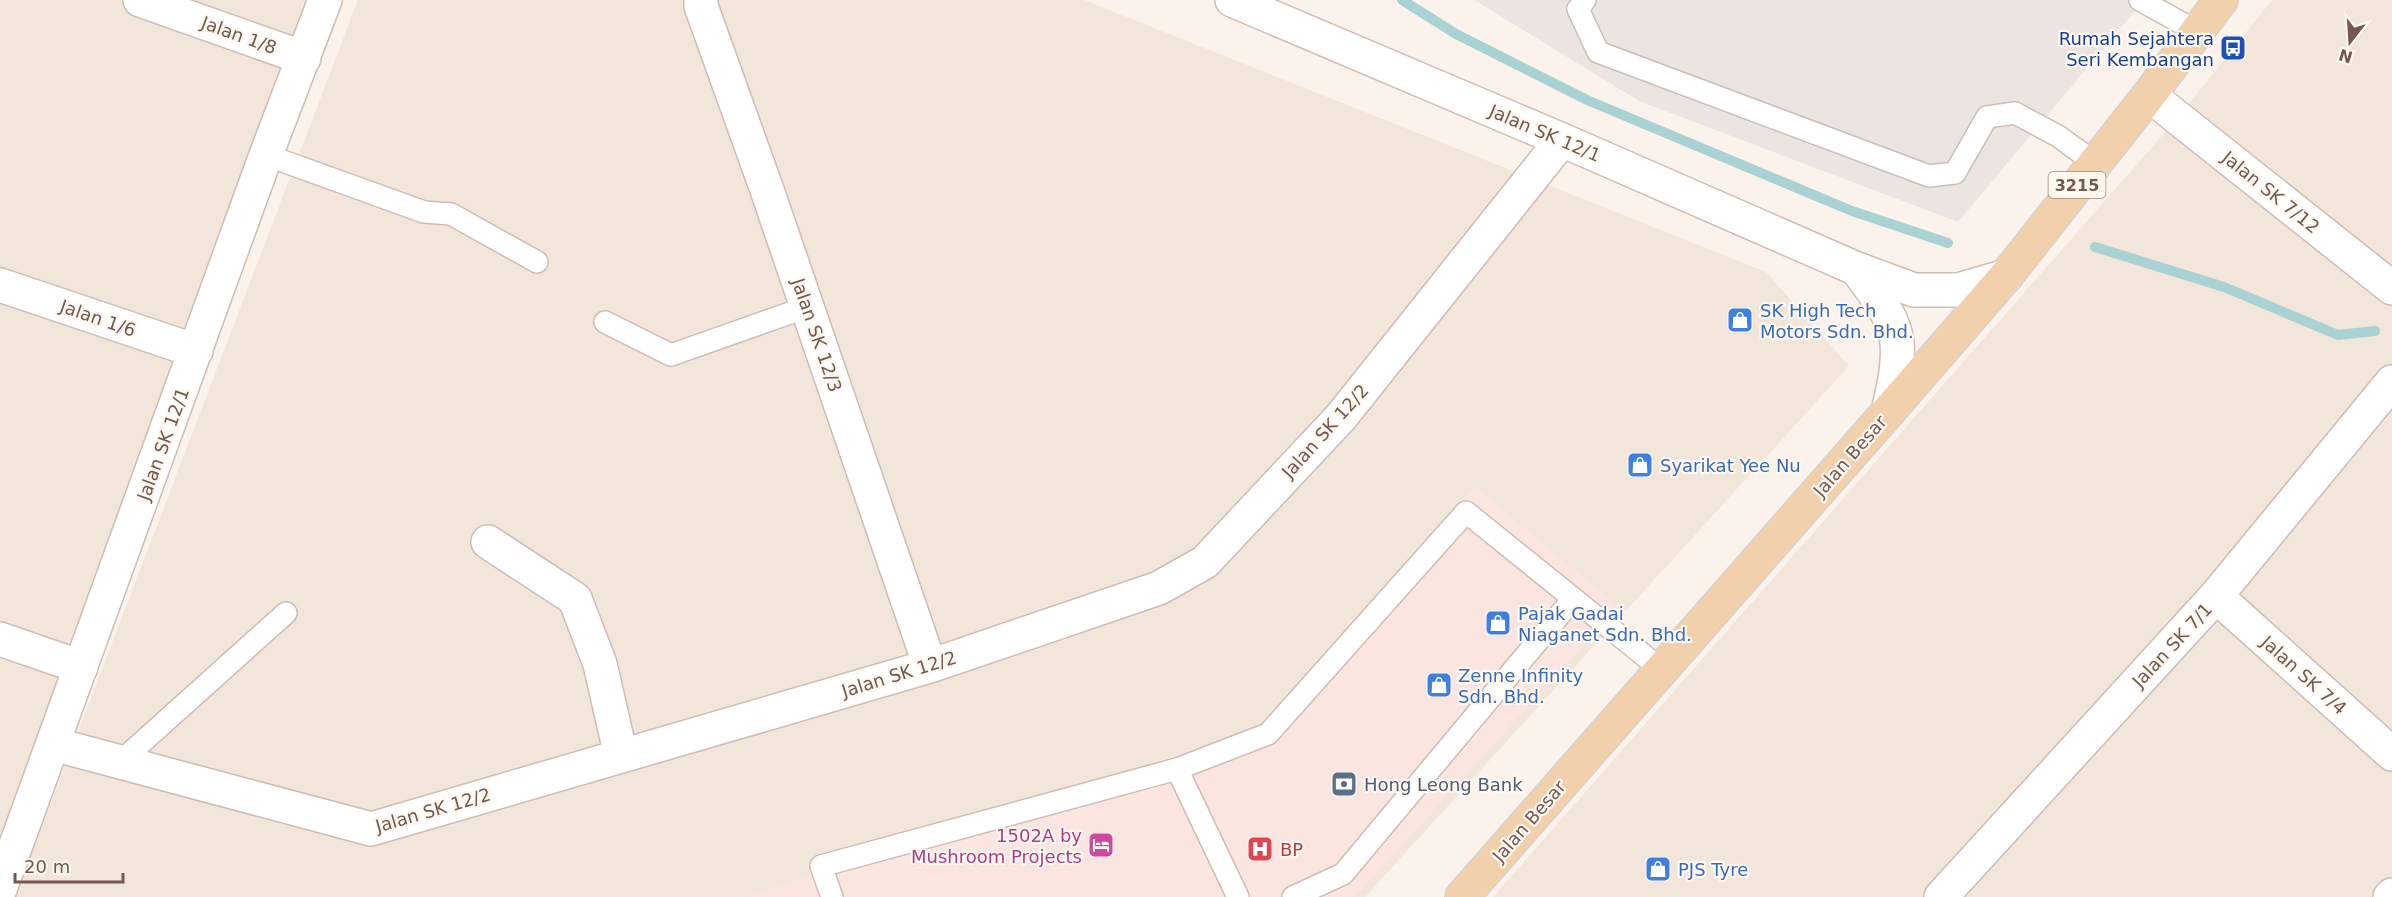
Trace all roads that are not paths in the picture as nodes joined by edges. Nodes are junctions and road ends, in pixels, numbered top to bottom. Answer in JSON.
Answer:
{"nodes":[{"id":1,"x":140,"y":0,"type":"edge"},
{"id":2,"x":325,"y":0,"type":"edge"},
{"id":3,"x":1232,"y":0,"type":"edge"},
{"id":4,"x":1585,"y":0,"type":"edge"},
{"id":5,"x":2140,"y":0,"type":"edge"},
{"id":6,"x":2221,"y":0,"type":"edge"},
{"id":7,"x":701,"y":3,"type":"edge"},
{"id":8,"x":2196,"y":32,"type":"junction"},
{"id":9,"x":304,"y":58,"type":"junction"},
{"id":10,"x":2149,"y":95,"type":"junction"},
{"id":11,"x":1562,"y":140,"type":"junction"},
{"id":12,"x":266,"y":155,"type":"junction"},
{"id":13,"x":2095,"y":163,"type":"junction"},
{"id":14,"x":537,"y":262,"type":"dead end"},
{"id":15,"x":1857,"y":269,"type":"junction"},
{"id":16,"x":2006,"y":276,"type":"junction"},
{"id":17,"x":0,"y":285,"type":"edge"},
{"id":18,"x":2392,"y":288,"type":"edge"},
{"id":19,"x":807,"y":307,"type":"junction"},
{"id":20,"x":605,"y":322,"type":"dead end"},
{"id":21,"x":196,"y":351,"type":"junction"},
{"id":22,"x":2392,"y":382,"type":"edge"},
{"id":23,"x":1888,"y":412,"type":"junction"},
{"id":24,"x":488,"y":542,"type":"dead end"},
{"id":25,"x":2216,"y":596,"type":"junction"},
{"id":26,"x":1572,"y":600,"type":"junction"},
{"id":27,"x":286,"y":613,"type":"dead end"},
{"id":28,"x":0,"y":639,"type":"edge"},
{"id":29,"x":930,"y":666,"type":"junction"},
{"id":30,"x":81,"y":667,"type":"junction"},
{"id":31,"x":1662,"y":670,"type":"junction"},
{"id":32,"x":52,"y":744,"type":"junction"},
{"id":33,"x":2392,"y":754,"type":"edge"},
{"id":34,"x":621,"y":756,"type":"junction"},
{"id":35,"x":120,"y":762,"type":"junction"},
{"id":36,"x":1177,"y":769,"type":"junction"},
{"id":37,"x":0,"y":888,"type":"edge"},
{"id":38,"x":832,"y":897,"type":"edge"},
{"id":39,"x":1238,"y":897,"type":"edge"},
{"id":40,"x":1293,"y":897,"type":"edge"},
{"id":41,"x":1462,"y":897,"type":"edge"},
{"id":42,"x":1941,"y":897,"type":"edge"}],
"edges":[{"from":1,"to":9,"type":"street","name":"Jalan 1/8"},
{"from":2,"to":9,"type":"street","name":"Jalan SK 12/1"},
{"from":3,"to":11,"type":"street","name":"Jalan SK 12/1"},
{"from":4,"to":13,"type":"lane"},
{"from":5,"to":8,"type":"lane"},
{"from":6,"to":8,"type":"main road","name":"Jalan Besar","number":"3215"},
{"from":7,"to":19,"type":"street","name":"Jalan SK 12/3"},
{"from":8,"to":10,"type":"main road","name":"Jalan Besar","number":"3215"},
{"from":9,"to":12,"type":"street","name":"Jalan SK 12/1"},
{"from":10,"to":13,"type":"main road","name":"Jalan Besar","number":"3215"},
{"from":10,"to":18,"type":"street","name":"Jalan SK 7/12"},
{"from":11,"to":15,"type":"street","name":"Jalan SK 12/1"},
{"from":11,"to":29,"type":"street","name":"Jalan SK 12/2"},
{"from":12,"to":14,"type":"lane"},
{"from":12,"to":21,"type":"street","name":"Jalan SK 12/1"},
{"from":13,"to":16,"type":"main road","name":"Jalan Besar","number":"3215"},
{"from":15,"to":16,"type":"street","name":"Jalan SK 12/1"},
{"from":15,"to":23,"type":"street"},
{"from":16,"to":23,"type":"main road","name":"Jalan Besar","number":"3215"},
{"from":17,"to":21,"type":"street","name":"Jalan 1/6"},
{"from":19,"to":20,"type":"lane"},
{"from":19,"to":29,"type":"street","name":"Jalan SK 12/3"},
{"from":21,"to":30,"type":"street","name":"Jalan SK 12/1"},
{"from":22,"to":25,"type":"street","name":"Jalan SK 7/1"},
{"from":23,"to":31,"type":"main road","name":"Jalan Besar","number":"3215"},
{"from":24,"to":34,"type":"street"},
{"from":25,"to":33,"type":"street","name":"Jalan SK 7/4"},
{"from":25,"to":42,"type":"street","name":"Jalan SK 7/1"},
{"from":26,"to":31,"type":"lane"},
{"from":26,"to":36,"type":"lane"},
{"from":26,"to":40,"type":"lane"},
{"from":27,"to":35,"type":"lane"},
{"from":28,"to":30,"type":"street"},
{"from":29,"to":34,"type":"street","name":"Jalan SK 12/2"},
{"from":30,"to":32,"type":"street","name":"Jalan SK 12/1"},
{"from":31,"to":41,"type":"main road","name":"Jalan Besar","number":"3215"},
{"from":32,"to":35,"type":"street","name":"Jalan SK 12/2"},
{"from":32,"to":37,"type":"street","name":"Jalan SK 12/1"},
{"from":34,"to":35,"type":"street","name":"Jalan SK 12/2"},
{"from":36,"to":38,"type":"lane"},
{"from":36,"to":39,"type":"lane"}]}
